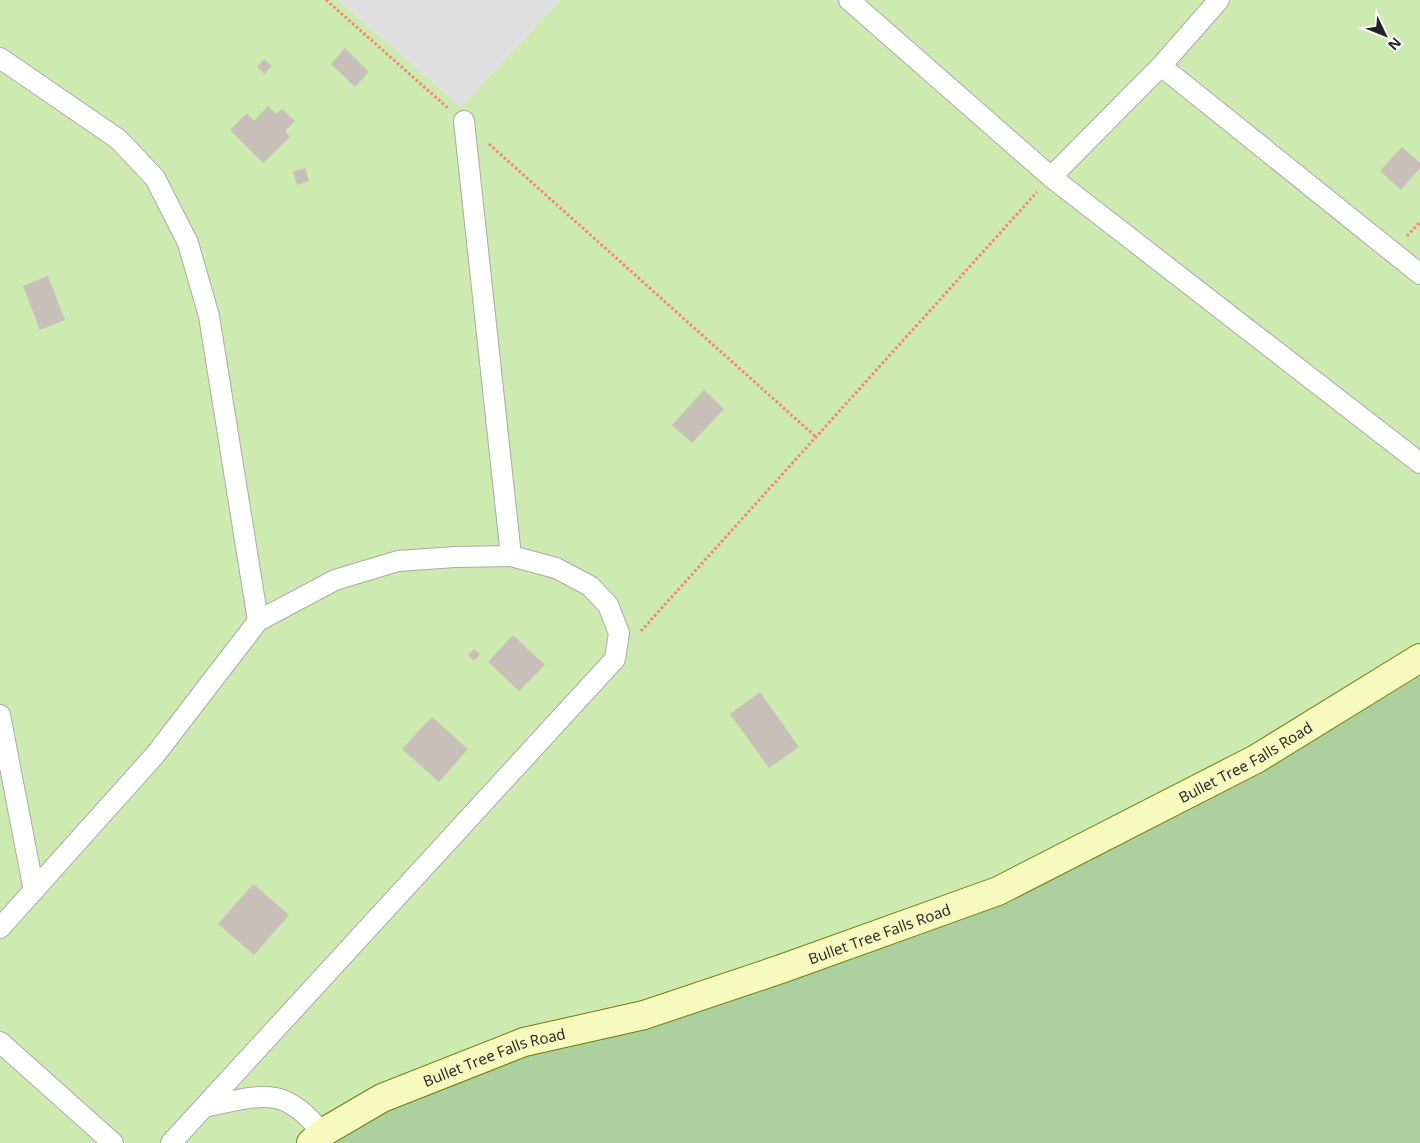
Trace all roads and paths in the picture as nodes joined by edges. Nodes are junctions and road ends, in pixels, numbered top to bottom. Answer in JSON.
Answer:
{"nodes":[{"id":1,"x":326,"y":0,"type":"edge"},
{"id":2,"x":1219,"y":0,"type":"edge"},
{"id":3,"x":862,"y":4,"type":"edge"},
{"id":4,"x":0,"y":58,"type":"edge"},
{"id":5,"x":1161,"y":66,"type":"junction"},
{"id":6,"x":464,"y":121,"type":"junction"},
{"id":7,"x":1050,"y":177,"type":"junction"},
{"id":8,"x":1420,"y":274,"type":"edge"},
{"id":9,"x":816,"y":437,"type":"junction"},
{"id":10,"x":1420,"y":463,"type":"edge"},
{"id":11,"x":511,"y":556,"type":"junction"},
{"id":12,"x":258,"y":621,"type":"junction"},
{"id":13,"x":1420,"y":658,"type":"edge"},
{"id":14,"x":615,"y":660,"type":"junction"},
{"id":15,"x":0,"y":715,"type":"edge"},
{"id":16,"x":34,"y":891,"type":"junction"},
{"id":17,"x":0,"y":928,"type":"edge"},
{"id":18,"x":0,"y":1042,"type":"edge"},
{"id":19,"x":204,"y":1107,"type":"junction"},
{"id":20,"x":317,"y":1138,"type":"edge"},
{"id":21,"x":113,"y":1143,"type":"edge"},
{"id":22,"x":171,"y":1143,"type":"edge"}],
"edges":[{"from":1,"to":6,"type":"path"},
{"from":2,"to":5,"type":"street"},
{"from":3,"to":7,"type":"street"},
{"from":4,"to":12,"type":"street"},
{"from":5,"to":7,"type":"street"},
{"from":5,"to":8,"type":"street"},
{"from":6,"to":9,"type":"path"},
{"from":6,"to":11,"type":"street"},
{"from":7,"to":9,"type":"path"},
{"from":7,"to":10,"type":"street"},
{"from":9,"to":14,"type":"path"},
{"from":11,"to":12,"type":"street"},
{"from":11,"to":14,"type":"street"},
{"from":12,"to":16,"type":"street"},
{"from":13,"to":20,"type":"main road","name":"Bullet Tree Falls Road"},
{"from":14,"to":19,"type":"street"},
{"from":15,"to":16,"type":"street"},
{"from":16,"to":17,"type":"street"},
{"from":18,"to":21,"type":"street"},
{"from":19,"to":20,"type":"street"},
{"from":19,"to":22,"type":"street"}]}
